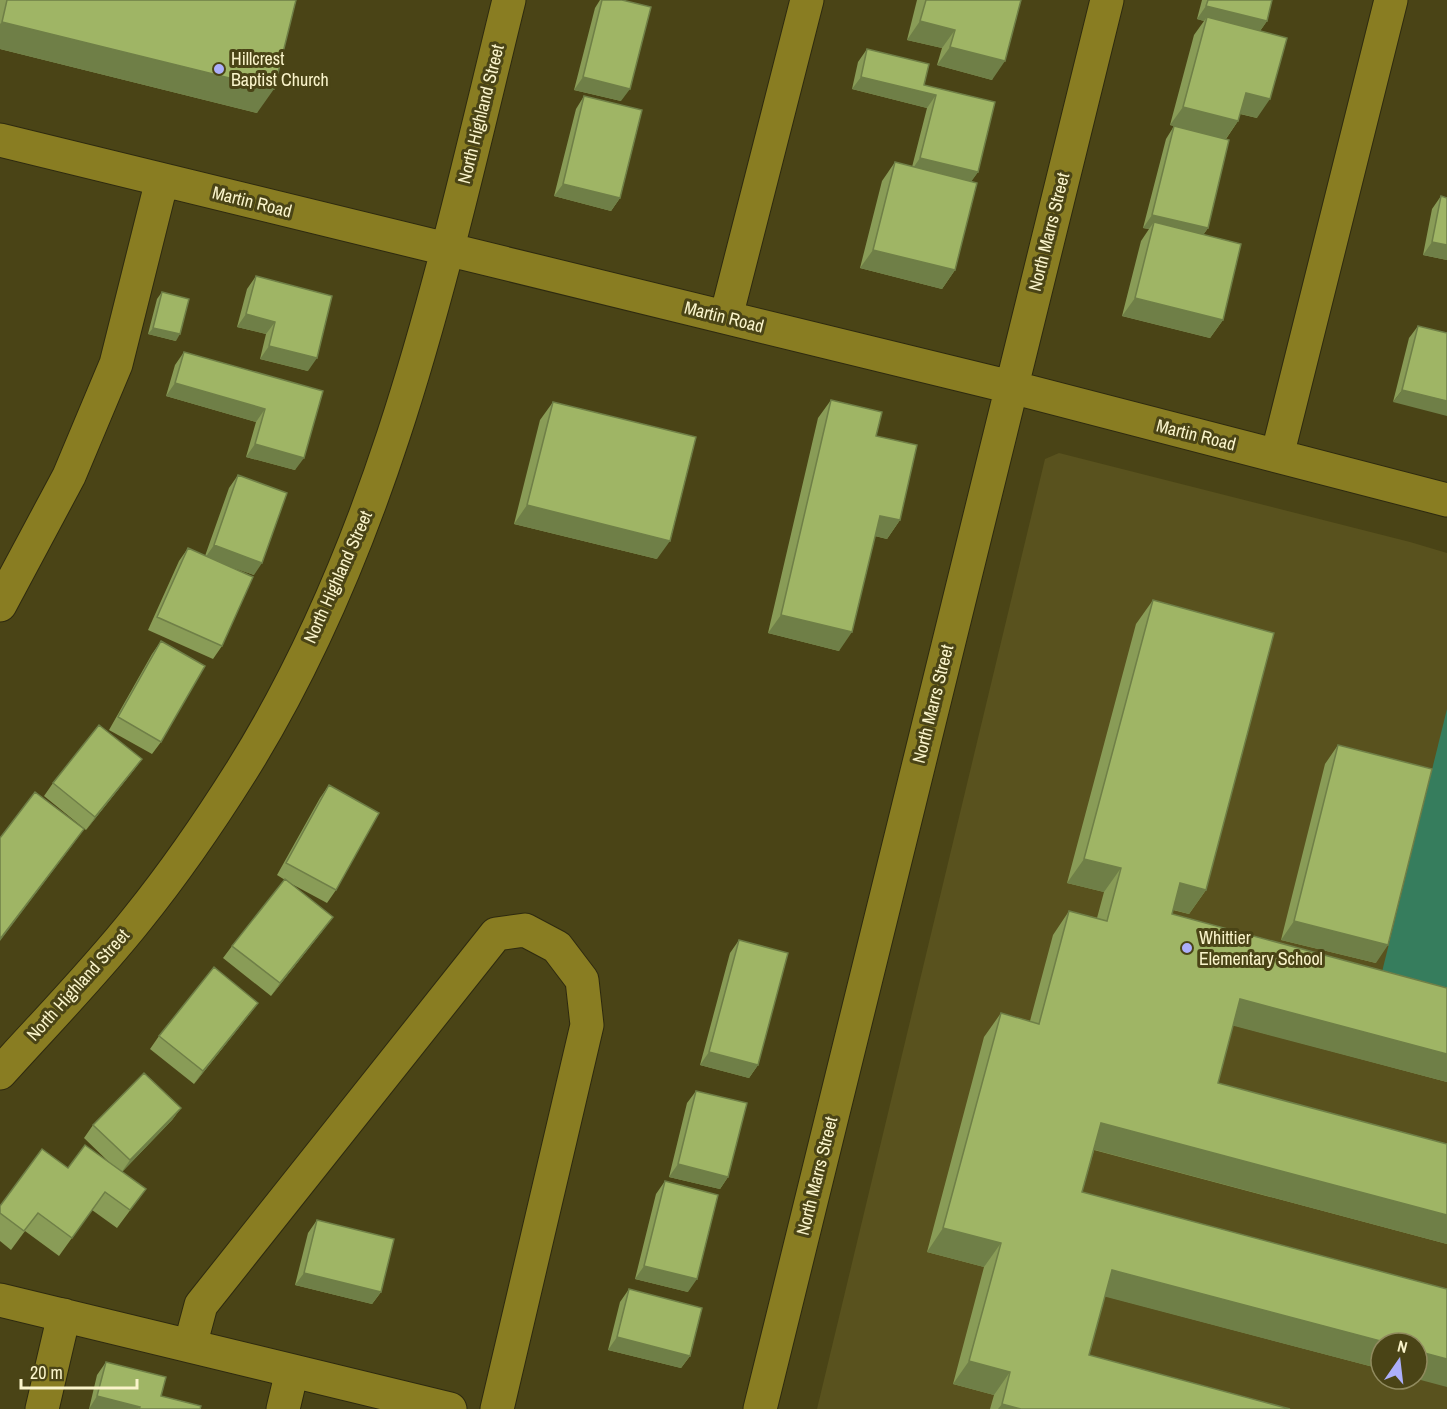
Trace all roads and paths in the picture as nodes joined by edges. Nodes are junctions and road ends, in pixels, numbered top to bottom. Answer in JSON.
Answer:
{"nodes":[{"id":1,"x":509,"y":0,"type":"edge"},
{"id":2,"x":807,"y":0,"type":"edge"},
{"id":3,"x":1107,"y":0,"type":"edge"},
{"id":4,"x":1392,"y":0,"type":"edge"},
{"id":5,"x":0,"y":140,"type":"edge"},
{"id":6,"x":162,"y":180,"type":"junction"},
{"id":7,"x":447,"y":250,"type":"junction"},
{"id":8,"x":726,"y":318,"type":"junction"},
{"id":9,"x":1011,"y":387,"type":"junction"},
{"id":10,"x":1278,"y":456,"type":"junction"},
{"id":11,"x":1447,"y":500,"type":"edge"},
{"id":12,"x":0,"y":605,"type":"edge"},
{"id":13,"x":0,"y":1073,"type":"edge"},
{"id":14,"x":0,"y":1300,"type":"edge"},
{"id":15,"x":64,"y":1315,"type":"junction"},
{"id":16,"x":189,"y":1346,"type":"junction"},
{"id":17,"x":292,"y":1371,"type":"junction"},
{"id":18,"x":42,"y":1409,"type":"edge"},
{"id":19,"x":283,"y":1409,"type":"edge"},
{"id":20,"x":450,"y":1409,"type":"edge"},
{"id":21,"x":497,"y":1409,"type":"edge"},
{"id":22,"x":760,"y":1409,"type":"edge"}],
"edges":[{"from":1,"to":7,"type":"street","name":"North Highland Street"},
{"from":2,"to":8,"type":"street"},
{"from":3,"to":9,"type":"street","name":"North Marrs Street"},
{"from":4,"to":10,"type":"street"},
{"from":5,"to":6,"type":"street","name":"Martin Road"},
{"from":6,"to":7,"type":"street","name":"Martin Road"},
{"from":6,"to":12,"type":"street"},
{"from":7,"to":8,"type":"street","name":"Martin Road"},
{"from":7,"to":13,"type":"street","name":"North Highland Street"},
{"from":8,"to":9,"type":"street","name":"Martin Road"},
{"from":9,"to":10,"type":"street","name":"Martin Road"},
{"from":9,"to":22,"type":"street","name":"North Marrs Street"},
{"from":10,"to":11,"type":"street","name":"Martin Road"},
{"from":14,"to":15,"type":"street"},
{"from":15,"to":16,"type":"street"},
{"from":15,"to":18,"type":"street"},
{"from":16,"to":17,"type":"street"},
{"from":16,"to":21,"type":"street"},
{"from":17,"to":19,"type":"street"},
{"from":17,"to":20,"type":"street"}]}
